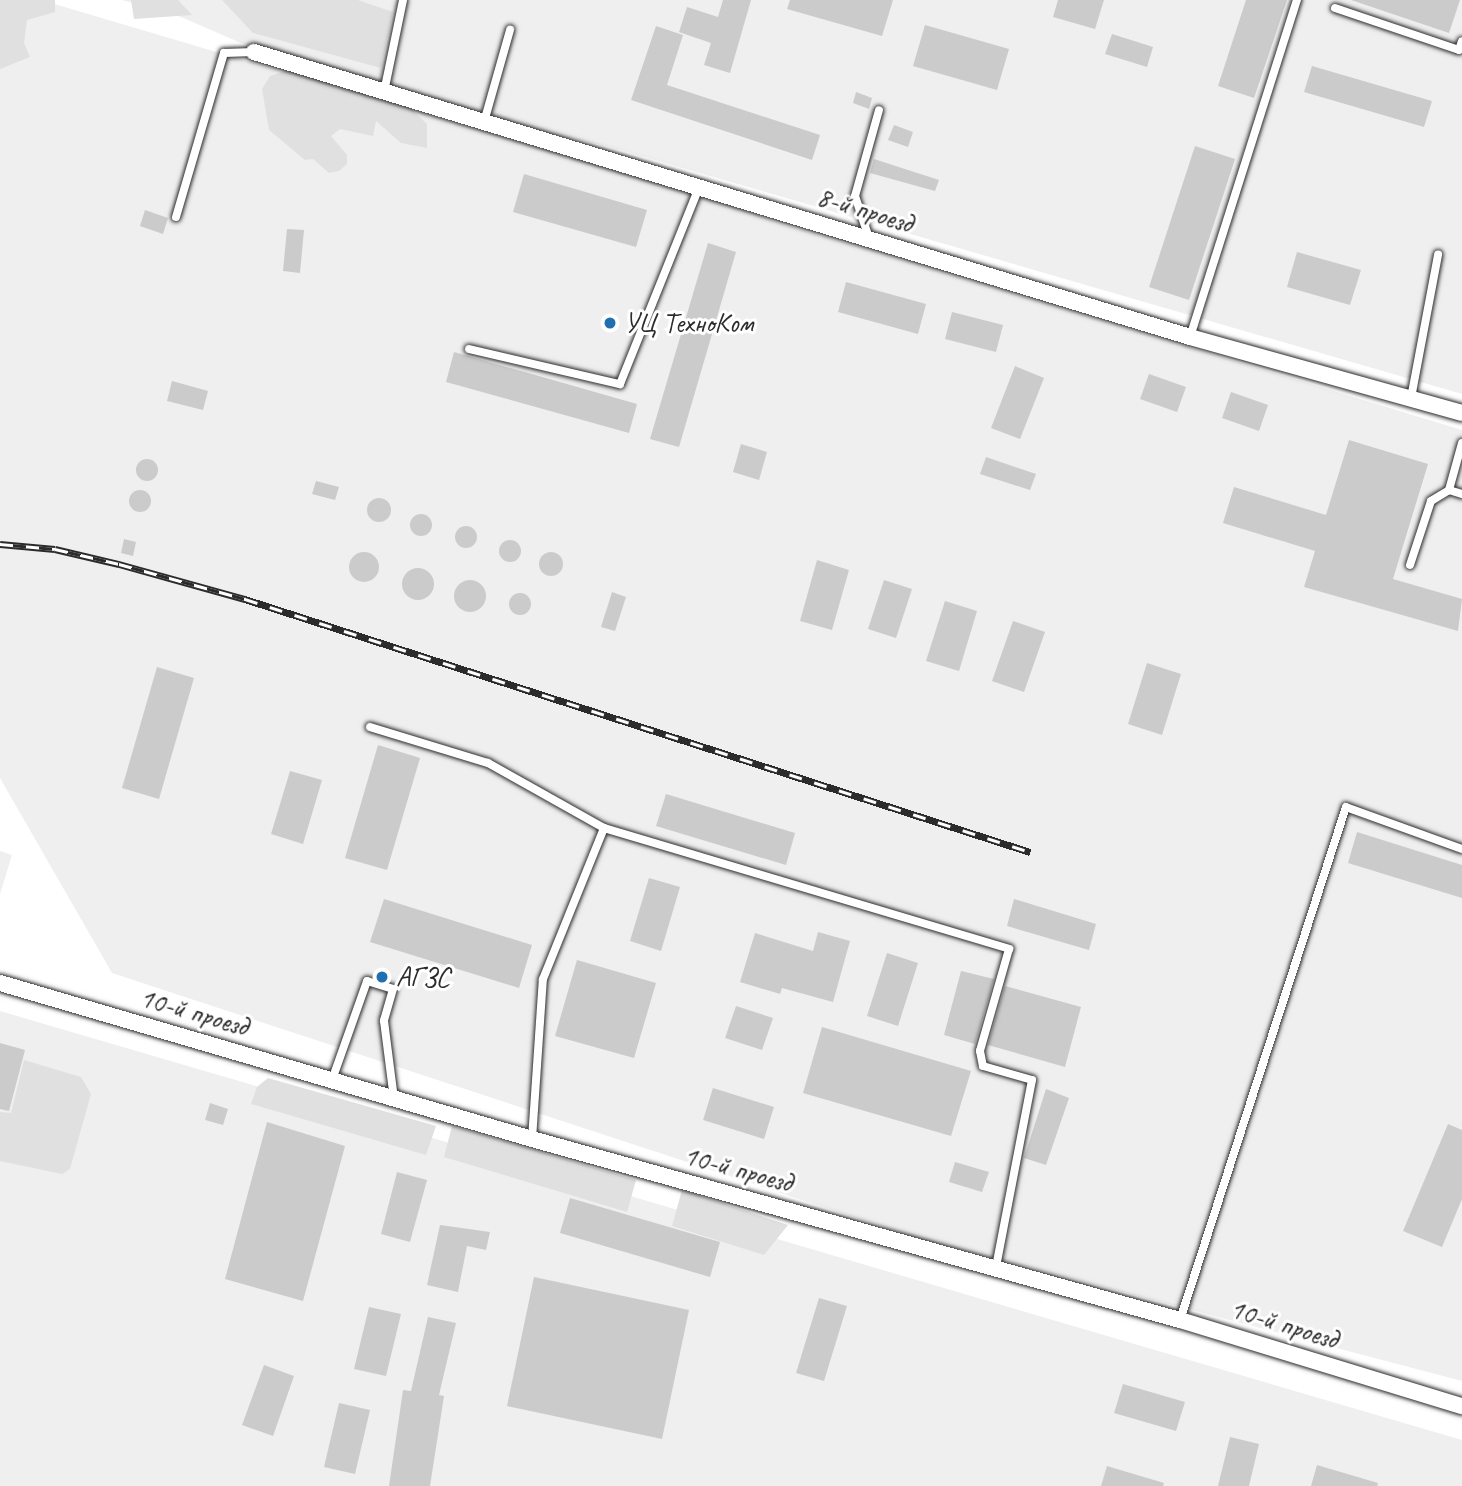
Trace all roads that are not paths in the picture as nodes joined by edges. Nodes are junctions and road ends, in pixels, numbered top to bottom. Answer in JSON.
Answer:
{"nodes":[{"id":1,"x":402,"y":0,"type":"edge"},
{"id":2,"x":1297,"y":0,"type":"edge"},
{"id":3,"x":1335,"y":8,"type":"dead end"},
{"id":4,"x":510,"y":30,"type":"dead end"},
{"id":5,"x":1461,"y":49,"type":"edge"},
{"id":6,"x":254,"y":52,"type":"joint"},
{"id":7,"x":384,"y":92,"type":"junction"},
{"id":8,"x":879,"y":110,"type":"dead end"},
{"id":9,"x":484,"y":122,"type":"junction"},
{"id":10,"x":699,"y":187,"type":"junction"},
{"id":11,"x":176,"y":217,"type":"dead end"},
{"id":12,"x":869,"y":238,"type":"junction"},
{"id":13,"x":1438,"y":255,"type":"dead end"},
{"id":14,"x":1191,"y":337,"type":"junction"},
{"id":15,"x":469,"y":349,"type":"dead end"},
{"id":16,"x":1411,"y":398,"type":"junction"},
{"id":17,"x":1462,"y":413,"type":"edge"},
{"id":18,"x":1462,"y":443,"type":"edge"},
{"id":19,"x":1449,"y":491,"type":"junction"},
{"id":20,"x":1462,"y":494,"type":"edge"},
{"id":21,"x":1410,"y":565,"type":"dead end"},
{"id":22,"x":370,"y":727,"type":"dead end"},
{"id":23,"x":604,"y":828,"type":"junction"},
{"id":24,"x":1462,"y":849,"type":"edge"},
{"id":25,"x":0,"y":982,"type":"edge"},
{"id":26,"x":332,"y":1080,"type":"junction"},
{"id":27,"x":394,"y":1099,"type":"junction"},
{"id":28,"x":531,"y":1139,"type":"junction"},
{"id":29,"x":996,"y":1267,"type":"junction"},
{"id":30,"x":1180,"y":1320,"type":"junction"},
{"id":31,"x":1462,"y":1406,"type":"edge"}],
"edges":[{"from":1,"to":7,"type":"lane"},
{"from":2,"to":14,"type":"lane"},
{"from":3,"to":5,"type":"lane"},
{"from":4,"to":9,"type":"lane"},
{"from":6,"to":7,"type":"street","name":"8-й проезд"},
{"from":6,"to":11,"type":"lane"},
{"from":7,"to":9,"type":"street","name":"8-й проезд"},
{"from":8,"to":12,"type":"lane"},
{"from":9,"to":10,"type":"street","name":"8-й проезд"},
{"from":10,"to":12,"type":"street","name":"8-й проезд"},
{"from":10,"to":15,"type":"lane"},
{"from":12,"to":14,"type":"street","name":"8-й проезд"},
{"from":13,"to":16,"type":"lane"},
{"from":14,"to":16,"type":"street","name":"8-й проезд"},
{"from":16,"to":17,"type":"street","name":"8-й проезд"},
{"from":18,"to":19,"type":"lane"},
{"from":19,"to":20,"type":"lane"},
{"from":19,"to":21,"type":"lane"},
{"from":22,"to":23,"type":"lane"},
{"from":23,"to":28,"type":"lane"},
{"from":23,"to":29,"type":"lane"},
{"from":24,"to":30,"type":"lane"},
{"from":25,"to":26,"type":"street","name":"10-й проезд"},
{"from":26,"to":27,"type":"street","name":"10-й проезд"},
{"from":26,"to":27,"type":"lane"},
{"from":27,"to":28,"type":"street","name":"10-й проезд"},
{"from":28,"to":29,"type":"street","name":"10-й проезд"},
{"from":29,"to":30,"type":"street","name":"10-й проезд"},
{"from":30,"to":31,"type":"street","name":"10-й проезд"}]}
